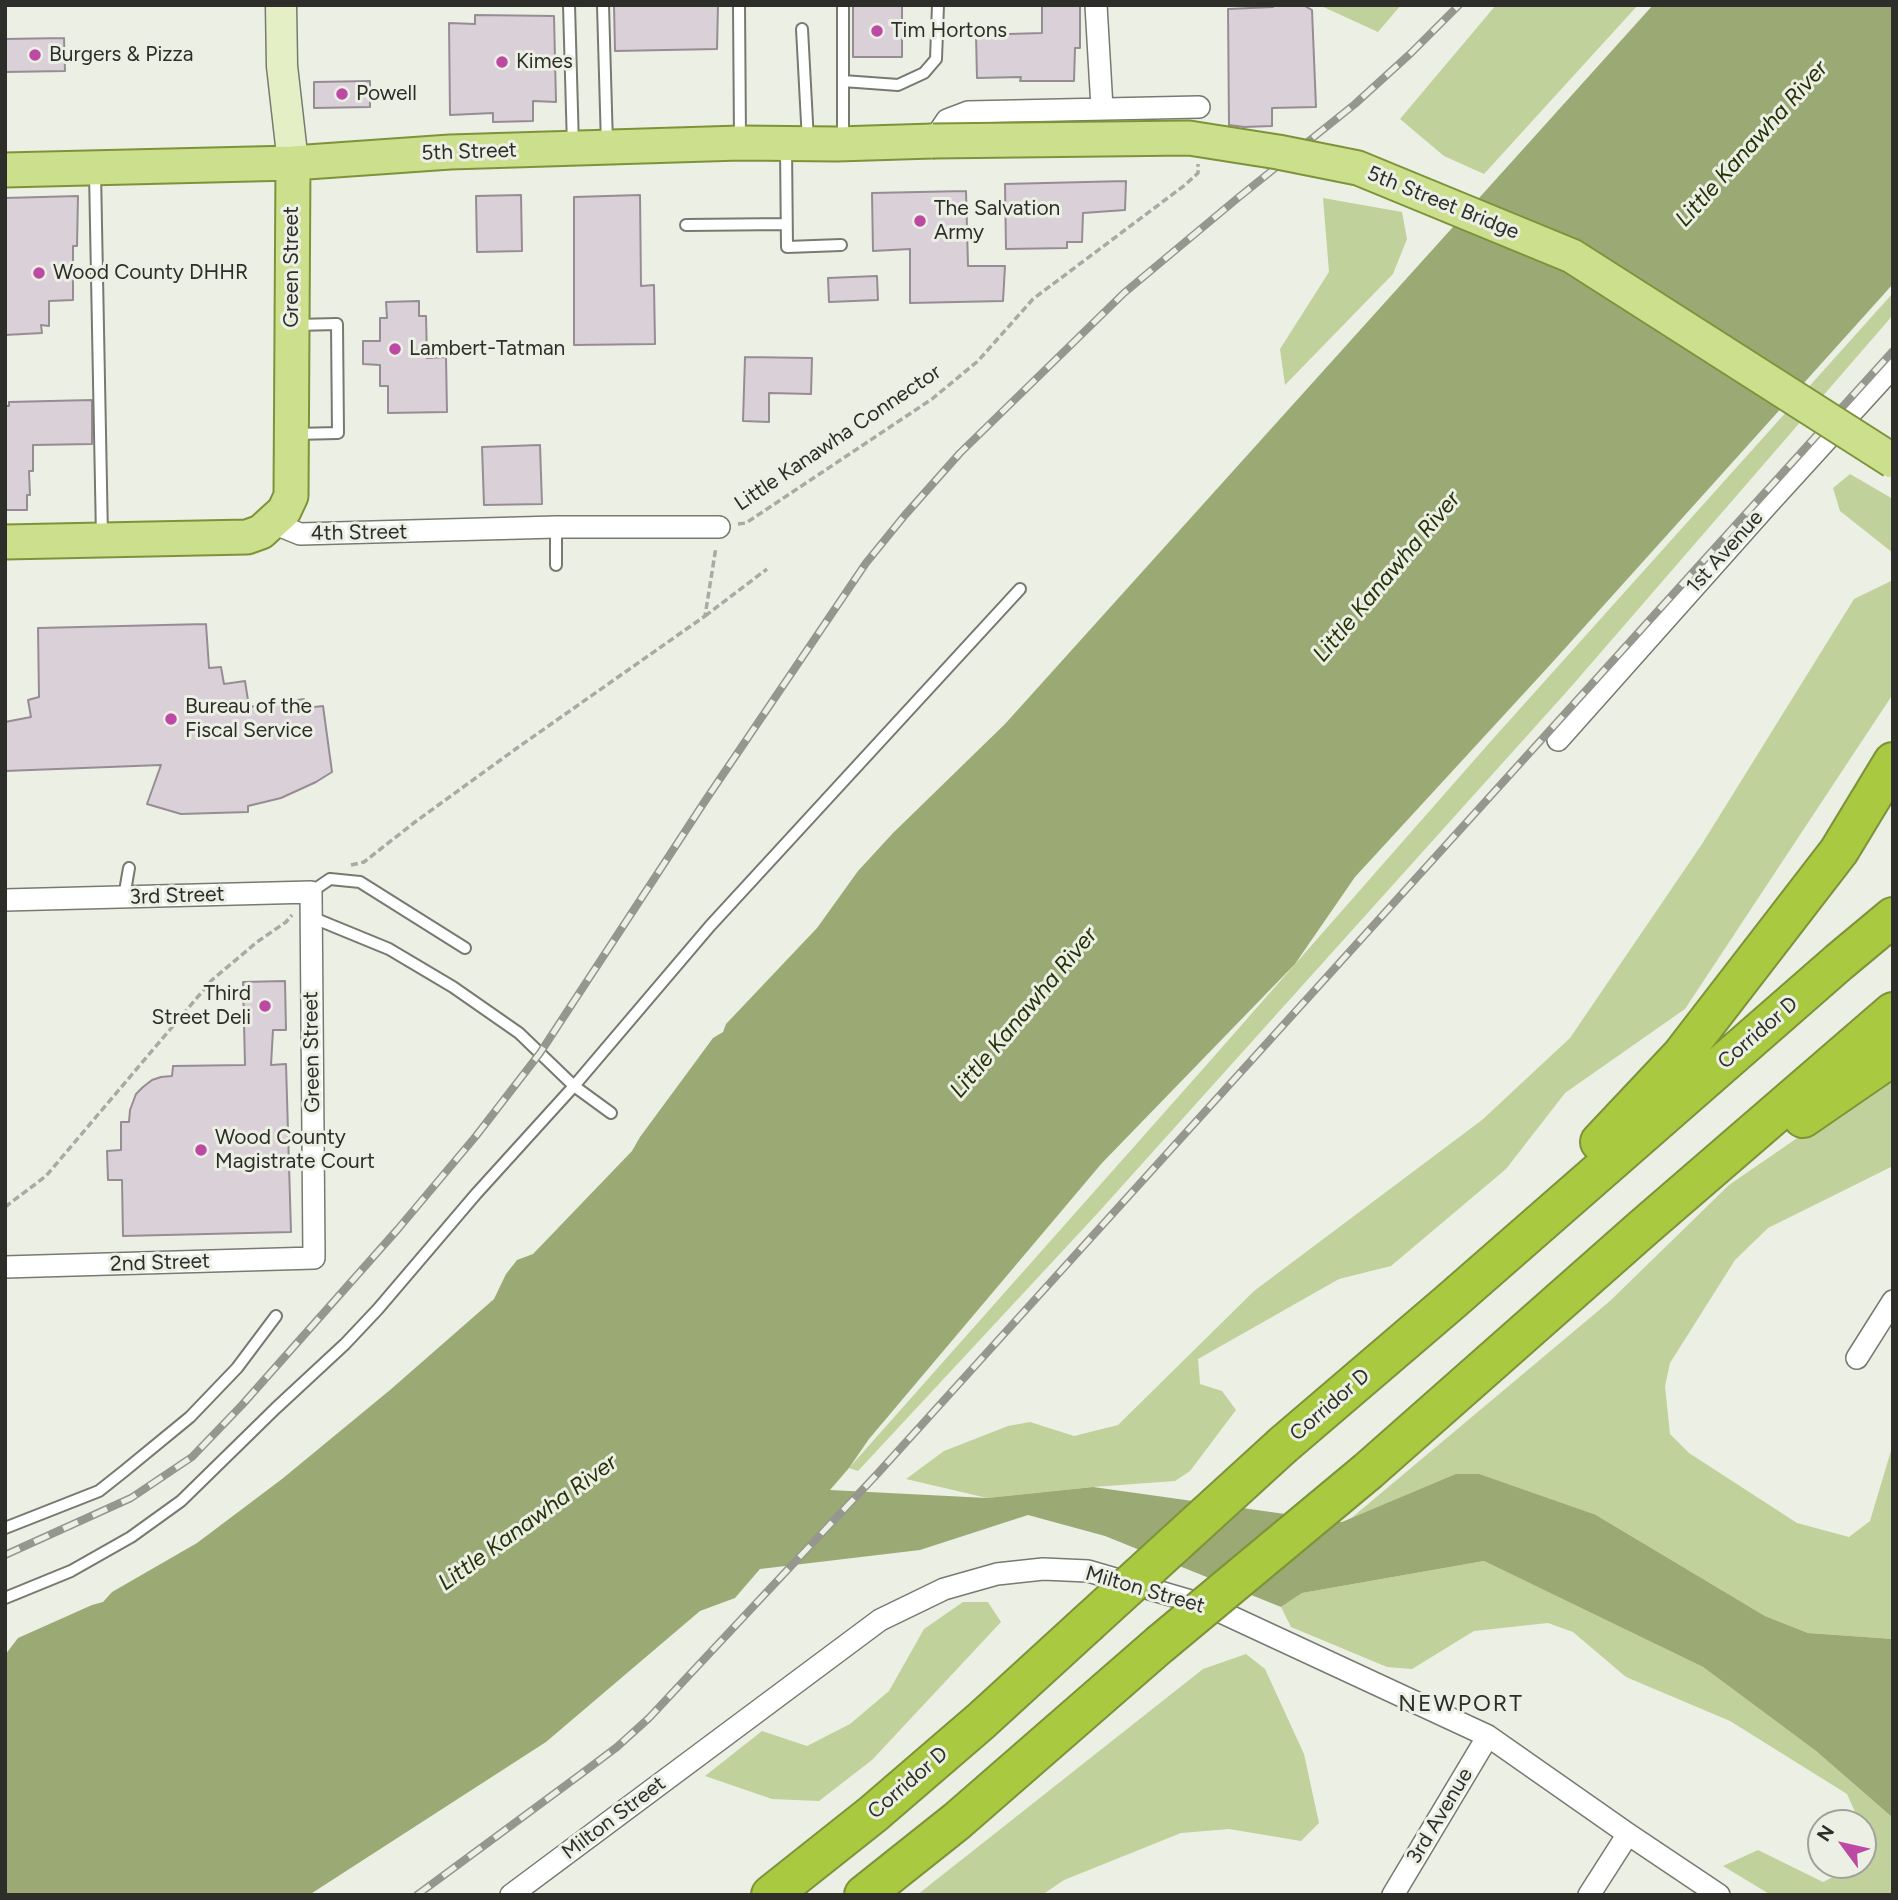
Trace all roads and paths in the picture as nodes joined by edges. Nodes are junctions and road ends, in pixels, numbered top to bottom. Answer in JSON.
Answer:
{"nodes":[{"id":1,"x":281,"y":5,"type":"edge"},
{"id":2,"x":569,"y":5,"type":"edge"},
{"id":3,"x":603,"y":5,"type":"edge"},
{"id":4,"x":739,"y":5,"type":"edge"},
{"id":5,"x":843,"y":5,"type":"edge"},
{"id":6,"x":938,"y":5,"type":"edge"},
{"id":7,"x":1096,"y":5,"type":"edge"},
{"id":8,"x":802,"y":29,"type":"dead end"},
{"id":9,"x":843,"y":81,"type":"junction"},
{"id":10,"x":1199,"y":107,"type":"dead end"},
{"id":11,"x":1102,"y":108,"type":"junction"},
{"id":12,"x":933,"y":141,"type":"junction"},
{"id":13,"x":740,"y":143,"type":"junction"},
{"id":14,"x":797,"y":143,"type":"junction"},
{"id":15,"x":844,"y":144,"type":"junction"},
{"id":16,"x":607,"y":147,"type":"junction"},
{"id":17,"x":573,"y":148,"type":"junction"},
{"id":18,"x":1198,"y":160,"type":"dead end"},
{"id":19,"x":293,"y":163,"type":"junction"},
{"id":20,"x":95,"y":167,"type":"junction"},
{"id":21,"x":5,"y":170,"type":"edge"},
{"id":22,"x":786,"y":224,"type":"junction"},
{"id":23,"x":686,"y":225,"type":"dead end"},
{"id":24,"x":841,"y":246,"type":"dead end"},
{"id":25,"x":292,"y":325,"type":"junction"},
{"id":26,"x":1893,"y":367,"type":"edge"},
{"id":27,"x":291,"y":435,"type":"junction"},
{"id":28,"x":1893,"y":461,"type":"edge"},
{"id":29,"x":273,"y":523,"type":"junction"},
{"id":30,"x":556,"y":527,"type":"junction"},
{"id":31,"x":719,"y":527,"type":"junction"},
{"id":32,"x":102,"y":540,"type":"junction"},
{"id":33,"x":5,"y":542,"type":"edge"},
{"id":34,"x":556,"y":565,"type":"dead end"},
{"id":35,"x":767,"y":569,"type":"dead end"},
{"id":36,"x":1020,"y":589,"type":"dead end"},
{"id":37,"x":705,"y":615,"type":"junction"},
{"id":38,"x":1558,"y":740,"type":"dead end"},
{"id":39,"x":1893,"y":762,"type":"edge"},
{"id":40,"x":129,"y":868,"type":"dead end"},
{"id":41,"x":311,"y":892,"type":"junction"},
{"id":42,"x":124,"y":897,"type":"junction"},
{"id":43,"x":5,"y":900,"type":"edge"},
{"id":44,"x":1893,"y":917,"type":"edge"},
{"id":45,"x":311,"y":924,"type":"junction"},
{"id":46,"x":465,"y":948,"type":"dead end"},
{"id":47,"x":1893,"y":1012,"type":"edge"},
{"id":48,"x":1893,"y":1056,"type":"edge"},
{"id":49,"x":574,"y":1086,"type":"junction"},
{"id":50,"x":611,"y":1113,"type":"dead end"},
{"id":51,"x":5,"y":1207,"type":"edge"},
{"id":52,"x":1643,"y":1228,"type":"junction"},
{"id":53,"x":314,"y":1258,"type":"joint"},
{"id":54,"x":5,"y":1267,"type":"edge"},
{"id":55,"x":1893,"y":1301,"type":"edge"},
{"id":56,"x":1449,"y":1303,"type":"junction"},
{"id":57,"x":276,"y":1316,"type":"dead end"},
{"id":58,"x":1857,"y":1358,"type":"dead end"},
{"id":59,"x":5,"y":1528,"type":"edge"},
{"id":60,"x":5,"y":1598,"type":"edge"},
{"id":61,"x":1488,"y":1736,"type":"junction"},
{"id":62,"x":1628,"y":1834,"type":"junction"},
{"id":63,"x":511,"y":1895,"type":"edge"},
{"id":64,"x":771,"y":1895,"type":"edge"},
{"id":65,"x":864,"y":1895,"type":"edge"},
{"id":66,"x":1393,"y":1895,"type":"edge"},
{"id":67,"x":1589,"y":1895,"type":"edge"},
{"id":68,"x":1719,"y":1895,"type":"edge"}],
"edges":[{"from":1,"to":19,"type":"street","name":"Green Street"},
{"from":2,"to":17,"type":"lane"},
{"from":3,"to":16,"type":"lane"},
{"from":4,"to":13,"type":"lane"},
{"from":5,"to":9,"type":"lane"},
{"from":6,"to":9,"type":"lane"},
{"from":7,"to":11,"type":"street"},
{"from":8,"to":14,"type":"lane"},
{"from":9,"to":15,"type":"lane"},
{"from":10,"to":11,"type":"street"},
{"from":11,"to":12,"type":"street"},
{"from":12,"to":15,"type":"main road","name":"5th Street"},
{"from":12,"to":28,"type":"main road","name":"5th Street Bridge","bridge":true},
{"from":13,"to":14,"type":"main road","name":"5th Street"},
{"from":13,"to":16,"type":"main road","name":"5th Street"},
{"from":14,"to":15,"type":"main road","name":"5th Street"},
{"from":14,"to":22,"type":"lane"},
{"from":16,"to":17,"type":"main road","name":"5th Street"},
{"from":17,"to":19,"type":"main road","name":"5th Street"},
{"from":18,"to":31,"type":"path","name":"Little Kanawha Connector"},
{"from":19,"to":20,"type":"main road","name":"5th Street"},
{"from":19,"to":25,"type":"main road","name":"Green Street"},
{"from":20,"to":21,"type":"main road","name":"5th Street"},
{"from":20,"to":32,"type":"lane"},
{"from":22,"to":23,"type":"lane"},
{"from":22,"to":24,"type":"lane"},
{"from":25,"to":27,"type":"main road","name":"Green Street"},
{"from":25,"to":27,"type":"lane"},
{"from":26,"to":38,"type":"street","name":"1st Avenue"},
{"from":27,"to":29,"type":"main road","name":"Green Street"},
{"from":29,"to":30,"type":"street","name":"4th Street"},
{"from":29,"to":32,"type":"main road"},
{"from":30,"to":31,"type":"street","name":"4th Street"},
{"from":30,"to":34,"type":"lane"},
{"from":31,"to":37,"type":"path","name":"Little Kanawha Connector"},
{"from":32,"to":33,"type":"main road"},
{"from":35,"to":37,"type":"path"},
{"from":36,"to":49,"type":"lane"},
{"from":37,"to":41,"type":"path"},
{"from":39,"to":56,"type":"highway"},
{"from":40,"to":42,"type":"lane"},
{"from":41,"to":42,"type":"street","name":"3rd Street"},
{"from":41,"to":45,"type":"street"},
{"from":41,"to":46,"type":"lane"},
{"from":41,"to":51,"type":"path"},
{"from":42,"to":43,"type":"street","name":"3rd Street"},
{"from":44,"to":56,"type":"highway","name":"Corridor D"},
{"from":45,"to":49,"type":"lane"},
{"from":45,"to":53,"type":"street","name":"Green Street"},
{"from":47,"to":52,"type":"highway"},
{"from":48,"to":52,"type":"highway"},
{"from":49,"to":50,"type":"lane"},
{"from":49,"to":60,"type":"lane"},
{"from":52,"to":65,"type":"highway","bridge":true},
{"from":53,"to":54,"type":"street","name":"2nd Street"},
{"from":55,"to":58,"type":"street"},
{"from":56,"to":64,"type":"highway","name":"Corridor D","bridge":true},
{"from":57,"to":59,"type":"lane"},
{"from":61,"to":62,"type":"street","name":"Milton Street"},
{"from":61,"to":63,"type":"street","name":"Milton Street"},
{"from":61,"to":66,"type":"street","name":"3rd Avenue"},
{"from":62,"to":67,"type":"street"},
{"from":62,"to":68,"type":"street","name":"Milton Street"}]}
